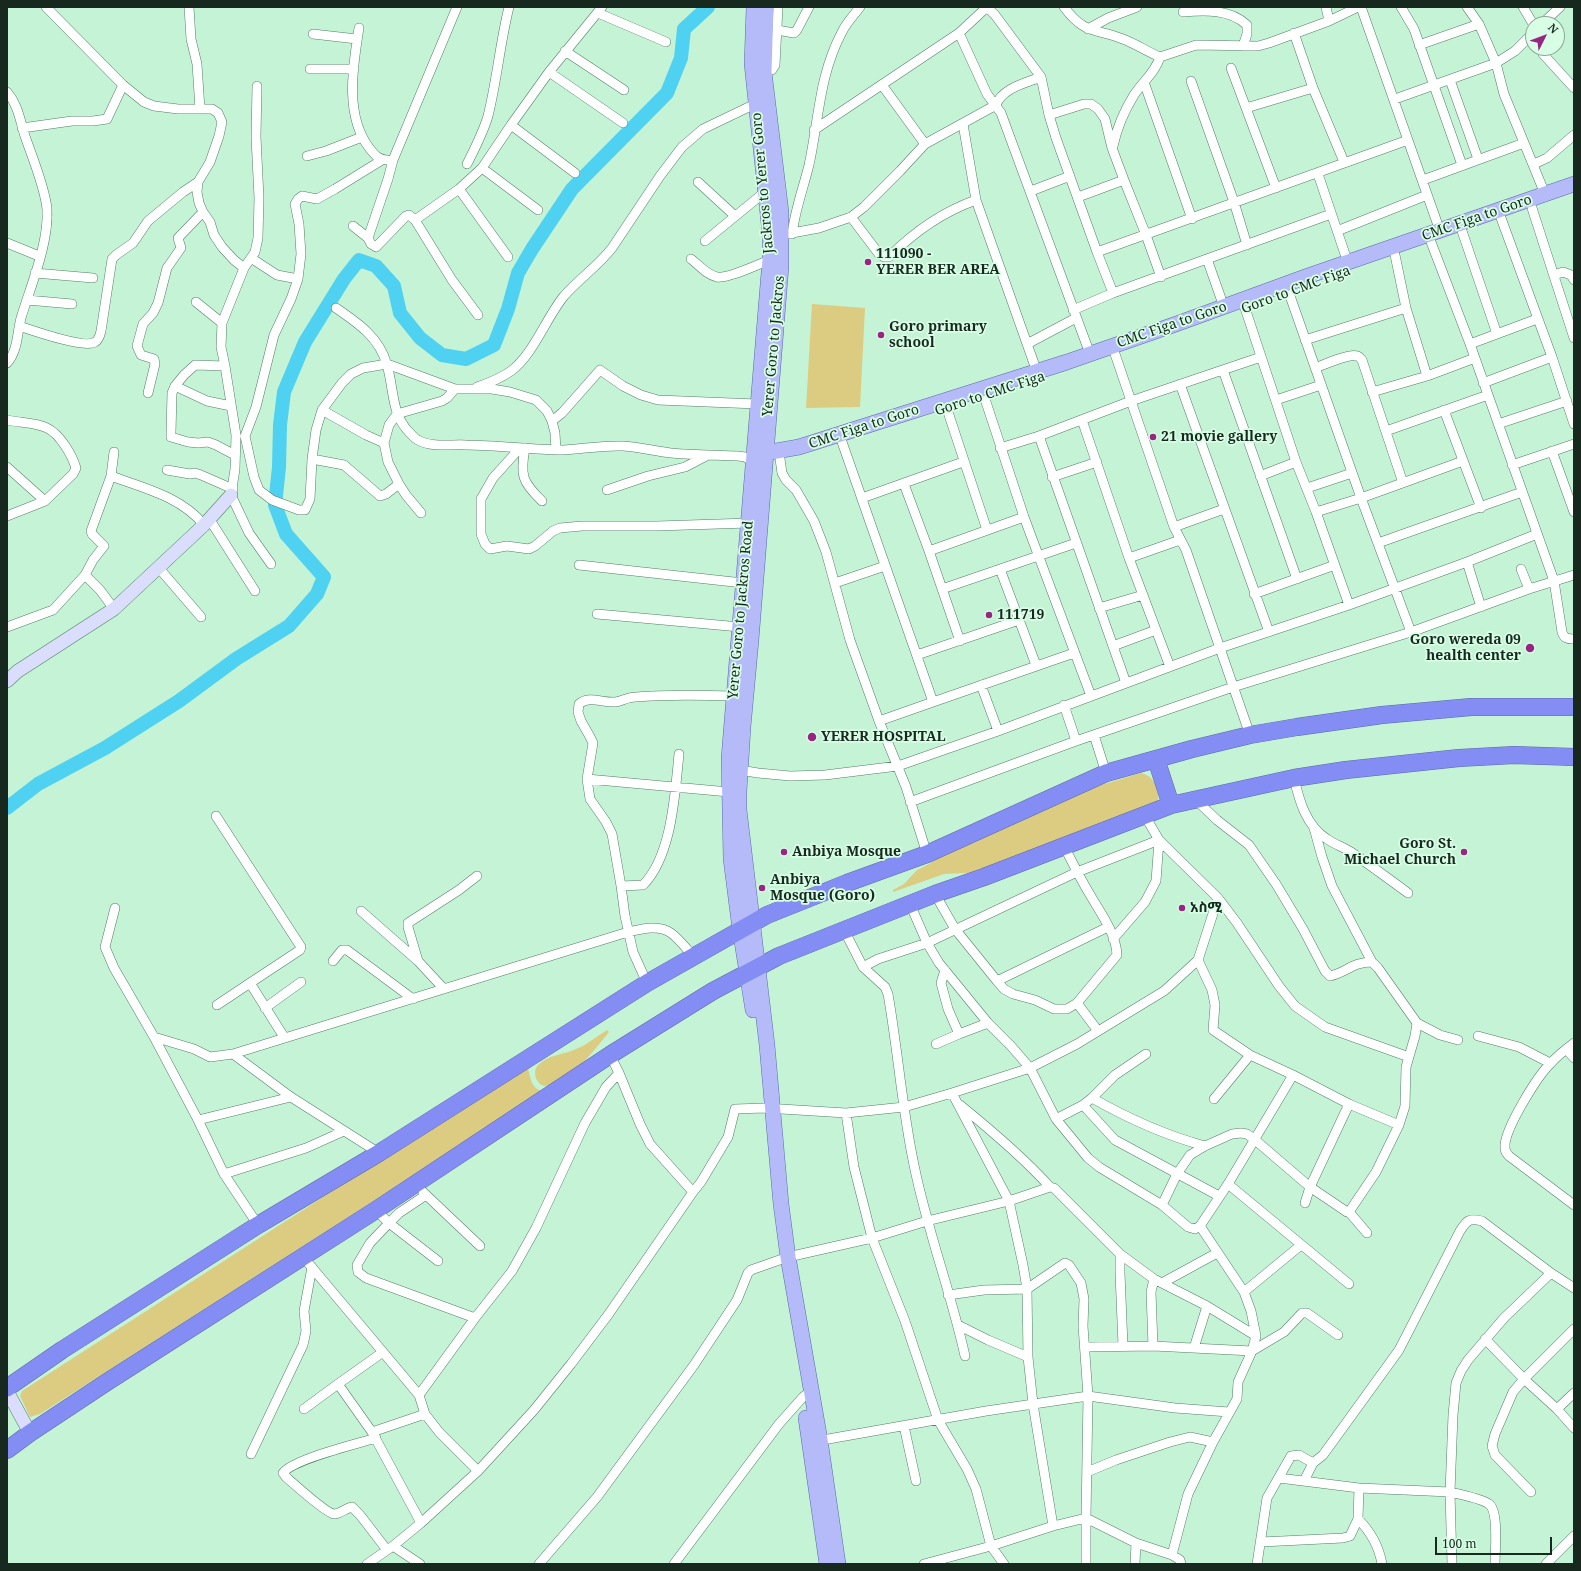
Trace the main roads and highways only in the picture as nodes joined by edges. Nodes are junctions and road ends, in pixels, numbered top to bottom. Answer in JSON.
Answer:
{"nodes":[{"id":1,"x":754,"y":7,"type":"edge"},
{"id":2,"x":766,"y":7,"type":"edge"},
{"id":3,"x":1574,"y":184,"type":"edge"},
{"id":4,"x":1574,"y":194,"type":"edge"},
{"id":5,"x":1436,"y":236,"type":"junction"},
{"id":6,"x":1306,"y":282,"type":"junction"},
{"id":7,"x":1000,"y":387,"type":"junction"},
{"id":8,"x":763,"y":457,"type":"junction"},
{"id":9,"x":1574,"y":707,"type":"edge"},
{"id":10,"x":1574,"y":757,"type":"edge"},
{"id":11,"x":1156,"y":759,"type":"junction"},
{"id":12,"x":1171,"y":806,"type":"junction"},
{"id":13,"x":746,"y":926,"type":"junction"},
{"id":14,"x":753,"y":971,"type":"junction"},
{"id":15,"x":7,"y":1388,"type":"edge"},
{"id":16,"x":815,"y":1442,"type":"junction"},
{"id":17,"x":8,"y":1448,"type":"edge"},
{"id":18,"x":826,"y":1564,"type":"edge"},
{"id":19,"x":838,"y":1564,"type":"edge"}],
"edges":[{"from":1,"to":8,"type":"main road","name":"Jackros to Yerer Goro"},
{"from":2,"to":8,"type":"main road","name":"Yerer Goro to Jackros"},
{"from":3,"to":5,"type":"main road","name":"CMC Figa to Goro"},
{"from":4,"to":5,"type":"main road","name":"Goro to CMC Figa"},
{"from":5,"to":6,"type":"main road","name":"CMC Figa to Goro"},
{"from":5,"to":6,"type":"main road","name":"Goro to CMC Figa"},
{"from":6,"to":7,"type":"main road","name":"CMC Figa to Goro"},
{"from":6,"to":7,"type":"main road","name":"Goro to CMC Figa"},
{"from":7,"to":8,"type":"main road","name":"CMC Figa to Goro"},
{"from":7,"to":8,"type":"main road","name":"Goro to CMC Figa"},
{"from":8,"to":13,"type":"main road"},
{"from":8,"to":13,"type":"main road","name":"Yerer Goro to Jackros Road"},
{"from":9,"to":11,"type":"highway"},
{"from":10,"to":12,"type":"highway"},
{"from":11,"to":12,"type":"highway"},
{"from":11,"to":13,"type":"highway"},
{"from":12,"to":14,"type":"highway"},
{"from":13,"to":14,"type":"main road"},
{"from":13,"to":15,"type":"highway"},
{"from":14,"to":16,"type":"main road"},
{"from":14,"to":17,"type":"highway"},
{"from":16,"to":18,"type":"main road"},
{"from":16,"to":19,"type":"main road"}]}
